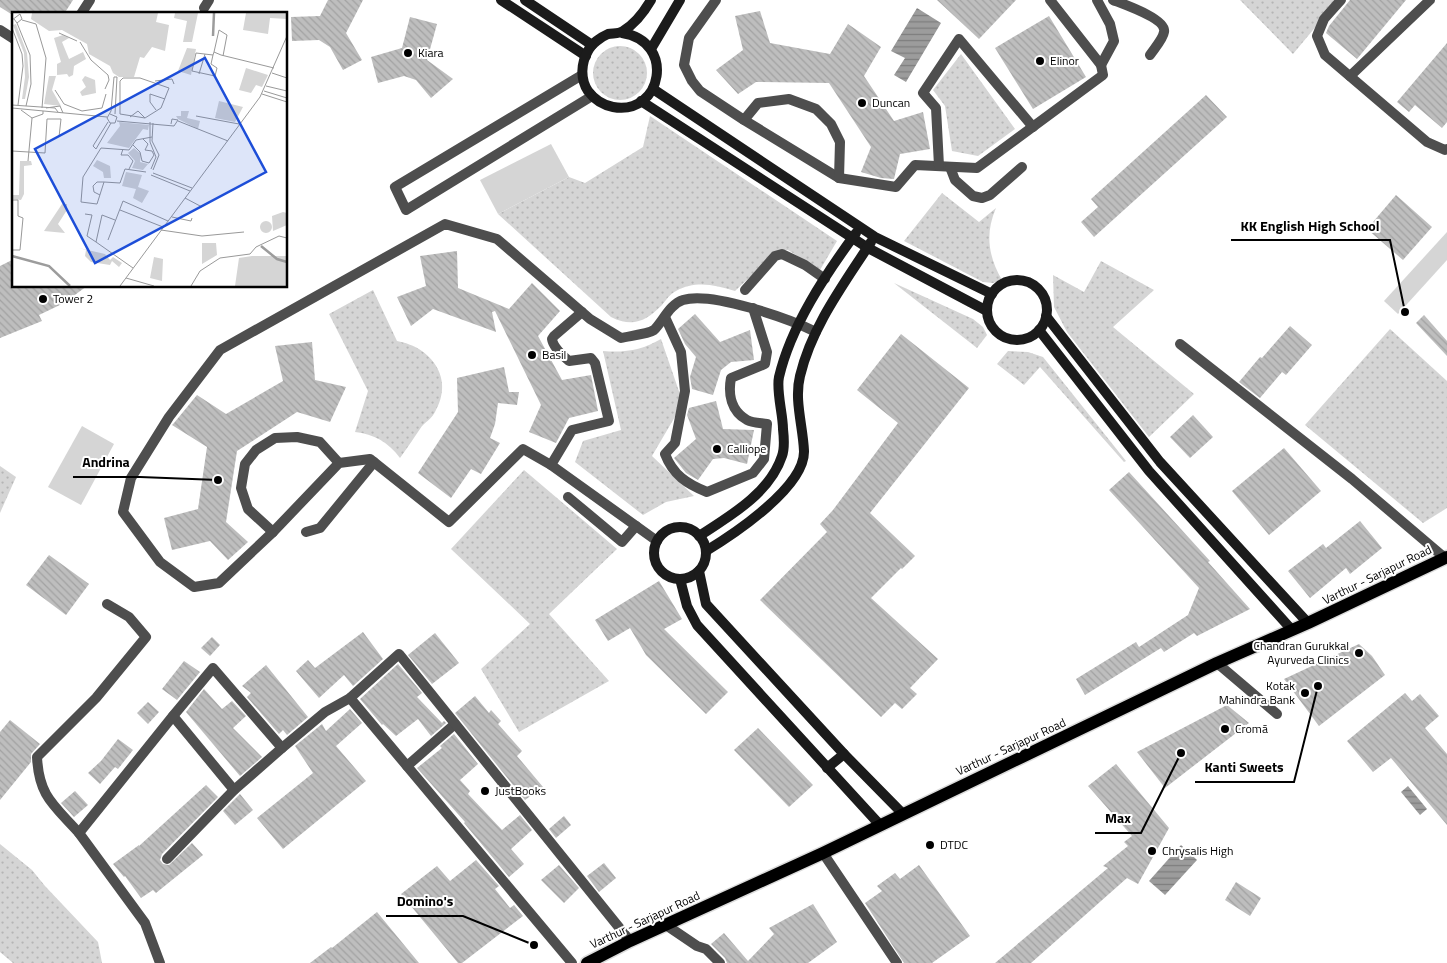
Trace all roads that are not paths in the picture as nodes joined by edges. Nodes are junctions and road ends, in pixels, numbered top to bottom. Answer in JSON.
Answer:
{"nodes":[{"id":1,"x":90,"y":0,"type":"edge"},
{"id":2,"x":501,"y":0,"type":"edge"},
{"id":3,"x":525,"y":0,"type":"edge"},
{"id":4,"x":651,"y":0,"type":"edge"},
{"id":5,"x":680,"y":0,"type":"edge"},
{"id":6,"x":716,"y":0,"type":"edge"},
{"id":7,"x":1050,"y":0,"type":"edge"},
{"id":8,"x":1098,"y":0,"type":"edge"},
{"id":9,"x":1113,"y":0,"type":"edge"},
{"id":10,"x":1341,"y":0,"type":"edge"},
{"id":11,"x":1430,"y":0,"type":"edge"},
{"id":12,"x":82,"y":12,"type":"edge"},
{"id":13,"x":0,"y":30,"type":"edge"},
{"id":14,"x":622,"y":33,"type":"junction"},
{"id":15,"x":12,"y":38,"type":"edge"},
{"id":16,"x":592,"y":45,"type":"junction"},
{"id":17,"x":651,"y":49,"type":"junction"},
{"id":18,"x":1150,"y":55,"type":"dead end"},
{"id":19,"x":586,"y":56,"type":"junction"},
{"id":20,"x":1101,"y":65,"type":"junction"},
{"id":21,"x":582,"y":75,"type":"junction"},
{"id":22,"x":1350,"y":76,"type":"junction"},
{"id":23,"x":653,"y":89,"type":"junction"},
{"id":24,"x":592,"y":96,"type":"junction"},
{"id":25,"x":641,"y":101,"type":"junction"},
{"id":26,"x":744,"y":120,"type":"junction"},
{"id":27,"x":1033,"y":127,"type":"junction"},
{"id":28,"x":1447,"y":149,"type":"edge"},
{"id":29,"x":939,"y":166,"type":"junction"},
{"id":30,"x":950,"y":167,"type":"junction"},
{"id":31,"x":1022,"y":167,"type":"dead end"},
{"id":32,"x":839,"y":178,"type":"junction"},
{"id":33,"x":859,"y":228,"type":"junction"},
{"id":34,"x":852,"y":237,"type":"junction"},
{"id":35,"x":875,"y":237,"type":"junction"},
{"id":36,"x":868,"y":248,"type":"junction"},
{"id":37,"x":825,"y":279,"type":"junction"},
{"id":38,"x":745,"y":290,"type":"dead end"},
{"id":39,"x":992,"y":294,"type":"junction"},
{"id":40,"x":753,"y":308,"type":"junction"},
{"id":41,"x":987,"y":311,"type":"junction"},
{"id":42,"x":582,"y":312,"type":"junction"},
{"id":43,"x":1046,"y":316,"type":"junction"},
{"id":44,"x":664,"y":317,"type":"junction"},
{"id":45,"x":799,"y":324,"type":"junction"},
{"id":46,"x":1039,"y":330,"type":"junction"},
{"id":47,"x":816,"y":332,"type":"junction"},
{"id":48,"x":1180,"y":344,"type":"dead end"},
{"id":49,"x":374,"y":462,"type":"junction"},
{"id":50,"x":339,"y":463,"type":"junction"},
{"id":51,"x":551,"y":466,"type":"junction"},
{"id":52,"x":568,"y":496,"type":"dead end"},
{"id":53,"x":636,"y":526,"type":"junction"},
{"id":54,"x":272,"y":532,"type":"junction"},
{"id":55,"x":306,"y":532,"type":"dead end"},
{"id":56,"x":699,"y":536,"type":"junction"},
{"id":57,"x":657,"y":541,"type":"junction"},
{"id":58,"x":706,"y":551,"type":"junction"},
{"id":59,"x":1446,"y":557,"type":"edge"},
{"id":60,"x":699,"y":570,"type":"junction"},
{"id":61,"x":680,"y":579,"type":"junction"},
{"id":62,"x":106,"y":604,"type":"dead end"},
{"id":63,"x":1308,"y":623,"type":"junction"},
{"id":64,"x":1292,"y":630,"type":"junction"},
{"id":65,"x":1217,"y":663,"type":"junction"},
{"id":66,"x":350,"y":698,"type":"junction"},
{"id":67,"x":1277,"y":714,"type":"dead end"},
{"id":68,"x":173,"y":716,"type":"junction"},
{"id":69,"x":455,"y":724,"type":"junction"},
{"id":70,"x":282,"y":748,"type":"junction"},
{"id":71,"x":844,"y":754,"type":"junction"},
{"id":72,"x":407,"y":766,"type":"junction"},
{"id":73,"x":827,"y":768,"type":"junction"},
{"id":74,"x":234,"y":790,"type":"junction"},
{"id":75,"x":902,"y":813,"type":"junction"},
{"id":76,"x":880,"y":825,"type":"junction"},
{"id":77,"x":79,"y":832,"type":"junction"},
{"id":78,"x":823,"y":853,"type":"junction"},
{"id":79,"x":167,"y":859,"type":"dead end"},
{"id":80,"x":666,"y":925,"type":"junction"},
{"id":81,"x":630,"y":941,"type":"junction"},
{"id":82,"x":160,"y":963,"type":"edge"},
{"id":83,"x":572,"y":963,"type":"edge"},
{"id":84,"x":587,"y":963,"type":"edge"},
{"id":85,"x":720,"y":963,"type":"edge"},
{"id":86,"x":897,"y":963,"type":"edge"}],
"edges":[{"from":1,"to":12,"type":"street"},
{"from":2,"to":19,"type":"street"},
{"from":3,"to":16,"type":"street"},
{"from":4,"to":14,"type":"street"},
{"from":5,"to":17,"type":"street"},
{"from":6,"to":26,"type":"street"},
{"from":7,"to":20,"type":"street"},
{"from":8,"to":20,"type":"street"},
{"from":9,"to":18,"type":"street"},
{"from":10,"to":22,"type":"street"},
{"from":11,"to":22,"type":"street"},
{"from":13,"to":15,"type":"street"},
{"from":14,"to":16,"type":"street"},
{"from":14,"to":17,"type":"street"},
{"from":16,"to":19,"type":"street"},
{"from":17,"to":23,"type":"street"},
{"from":19,"to":21,"type":"street"},
{"from":20,"to":27,"type":"street"},
{"from":21,"to":24,"type":"street"},
{"from":21,"to":24,"type":"street"},
{"from":22,"to":28,"type":"street"},
{"from":23,"to":25,"type":"street"},
{"from":23,"to":33,"type":"street"},
{"from":24,"to":25,"type":"street"},
{"from":25,"to":34,"type":"street"},
{"from":26,"to":32,"type":"street"},
{"from":26,"to":32,"type":"street"},
{"from":27,"to":29,"type":"street"},
{"from":27,"to":30,"type":"street"},
{"from":29,"to":30,"type":"street"},
{"from":29,"to":32,"type":"street"},
{"from":30,"to":31,"type":"street"},
{"from":33,"to":34,"type":"street"},
{"from":33,"to":35,"type":"street"},
{"from":34,"to":36,"type":"street"},
{"from":34,"to":37,"type":"street"},
{"from":35,"to":36,"type":"street"},
{"from":35,"to":39,"type":"street"},
{"from":36,"to":41,"type":"street"},
{"from":36,"to":47,"type":"street"},
{"from":37,"to":38,"type":"street"},
{"from":37,"to":45,"type":"street"},
{"from":39,"to":41,"type":"street"},
{"from":39,"to":43,"type":"street"},
{"from":40,"to":44,"type":"street"},
{"from":40,"to":44,"type":"street"},
{"from":40,"to":45,"type":"street"},
{"from":41,"to":46,"type":"street"},
{"from":42,"to":44,"type":"street"},
{"from":42,"to":51,"type":"street"},
{"from":42,"to":54,"type":"street"},
{"from":43,"to":46,"type":"street"},
{"from":43,"to":63,"type":"street"},
{"from":45,"to":47,"type":"street"},
{"from":45,"to":56,"type":"street"},
{"from":46,"to":64,"type":"street"},
{"from":47,"to":58,"type":"street"},
{"from":48,"to":59,"type":"street"},
{"from":49,"to":50,"type":"street"},
{"from":49,"to":51,"type":"street"},
{"from":49,"to":55,"type":"street"},
{"from":50,"to":54,"type":"street"},
{"from":50,"to":54,"type":"street"},
{"from":51,"to":53,"type":"street"},
{"from":52,"to":53,"type":"street"},
{"from":53,"to":57,"type":"street"},
{"from":56,"to":57,"type":"street"},
{"from":56,"to":58,"type":"street"},
{"from":57,"to":61,"type":"street"},
{"from":58,"to":60,"type":"street"},
{"from":59,"to":63,"type":"main road","name":"Varthur - Sarjapur Road"},
{"from":60,"to":61,"type":"street"},
{"from":60,"to":71,"type":"street"},
{"from":61,"to":73,"type":"street"},
{"from":62,"to":77,"type":"street"},
{"from":63,"to":64,"type":"main road","name":"Varthur - Sarjapur Road"},
{"from":64,"to":65,"type":"main road","name":"Varthur - Sarjapur Road"},
{"from":65,"to":67,"type":"street"},
{"from":65,"to":75,"type":"main road","name":"Varthur - Sarjapur Road"},
{"from":66,"to":69,"type":"street"},
{"from":66,"to":70,"type":"street"},
{"from":66,"to":72,"type":"street"},
{"from":68,"to":70,"type":"street"},
{"from":68,"to":74,"type":"street"},
{"from":68,"to":77,"type":"street"},
{"from":69,"to":72,"type":"street"},
{"from":69,"to":81,"type":"street"},
{"from":70,"to":74,"type":"street"},
{"from":71,"to":73,"type":"street"},
{"from":71,"to":75,"type":"street"},
{"from":72,"to":83,"type":"street"},
{"from":73,"to":76,"type":"street"},
{"from":74,"to":79,"type":"street"},
{"from":75,"to":76,"type":"main road","name":"Varthur - Sarjapur Road"},
{"from":76,"to":78,"type":"main road","name":"Varthur - Sarjapur Road"},
{"from":77,"to":82,"type":"street"},
{"from":78,"to":80,"type":"main road","name":"Varthur - Sarjapur Road"},
{"from":78,"to":86,"type":"street"},
{"from":80,"to":81,"type":"main road","name":"Varthur - Sarjapur Road"},
{"from":80,"to":85,"type":"street"},
{"from":81,"to":84,"type":"main road","name":"Varthur - Sarjapur Road"}]}
